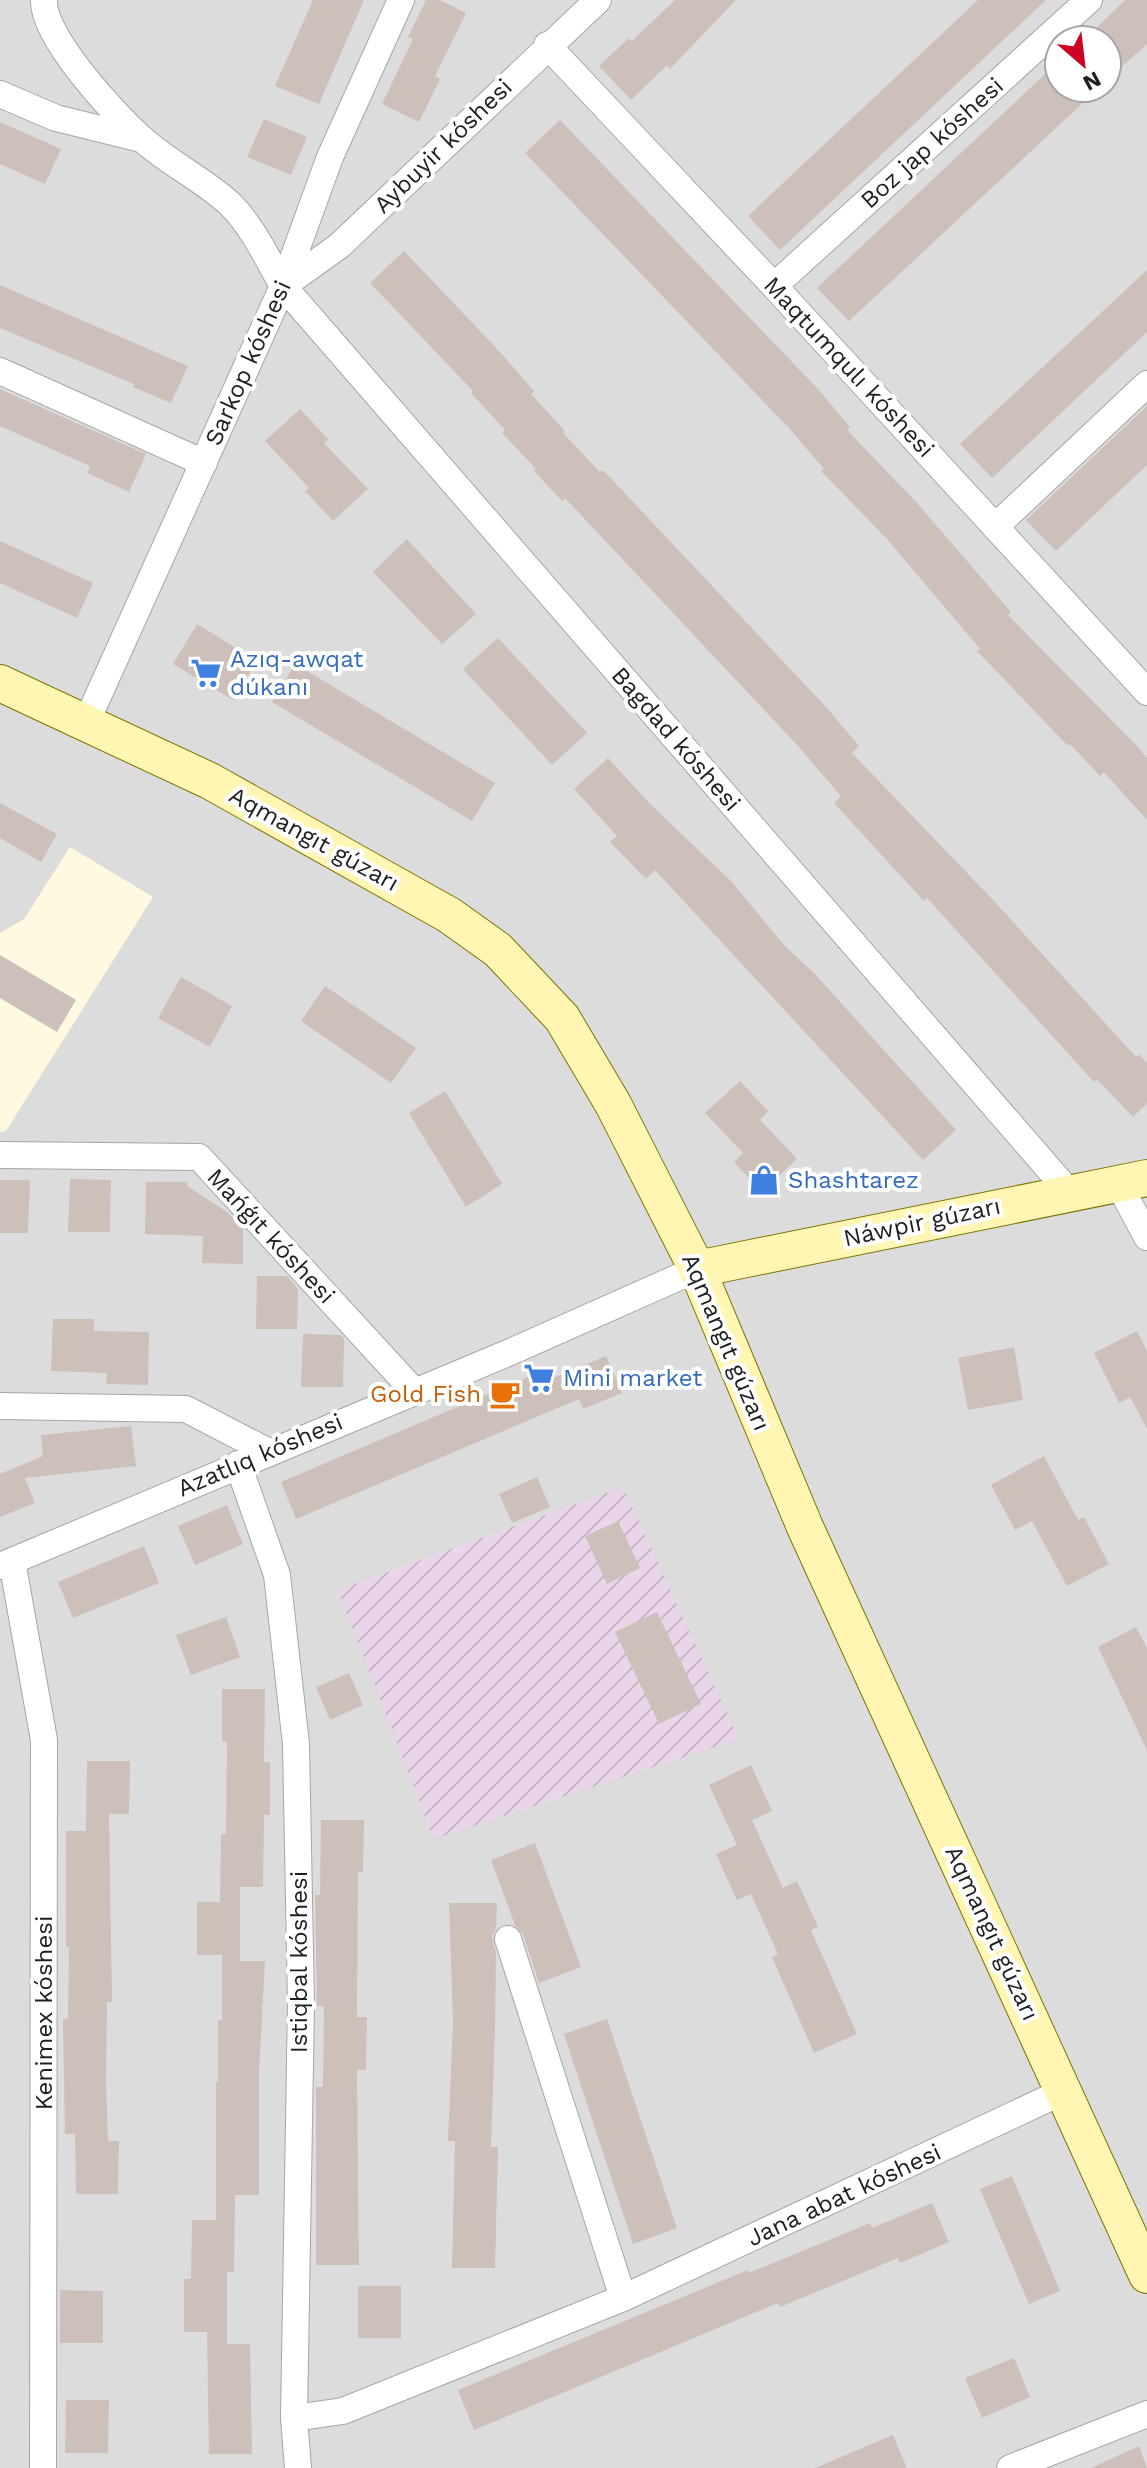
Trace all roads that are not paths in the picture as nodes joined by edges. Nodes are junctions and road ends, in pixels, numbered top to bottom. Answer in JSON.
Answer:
{"nodes":[{"id":1,"x":401,"y":0,"type":"edge"},
{"id":2,"x":598,"y":0,"type":"edge"},
{"id":3,"x":1089,"y":0,"type":"edge"},
{"id":4,"x":44,"y":2,"type":"edge"},
{"id":5,"x":547,"y":45,"type":"junction"},
{"id":6,"x":0,"y":94,"type":"edge"},
{"id":7,"x":141,"y":139,"type":"junction"},
{"id":8,"x":283,"y":286,"type":"junction"},
{"id":9,"x":774,"y":286,"type":"junction"},
{"id":10,"x":0,"y":371,"type":"edge"},
{"id":11,"x":1147,"y":384,"type":"edge"},
{"id":12,"x":204,"y":463,"type":"junction"},
{"id":13,"x":995,"y":527,"type":"junction"},
{"id":14,"x":0,"y":683,"type":"edge"},
{"id":15,"x":1147,"y":692,"type":"edge"},
{"id":16,"x":86,"y":723,"type":"junction"},
{"id":17,"x":0,"y":1155,"type":"edge"},
{"id":18,"x":1132,"y":1180,"type":"edge"},
{"id":19,"x":1069,"y":1192,"type":"junction"},
{"id":20,"x":1147,"y":1237,"type":"edge"},
{"id":21,"x":697,"y":1269,"type":"junction"},
{"id":22,"x":413,"y":1390,"type":"junction"},
{"id":23,"x":0,"y":1406,"type":"edge"},
{"id":24,"x":267,"y":1451,"type":"junction"},
{"id":25,"x":238,"y":1464,"type":"junction"},
{"id":26,"x":6,"y":1563,"type":"edge"},
{"id":27,"x":508,"y":1939,"type":"dead end"},
{"id":28,"x":1064,"y":2091,"type":"junction"},
{"id":29,"x":1147,"y":2275,"type":"edge"},
{"id":30,"x":623,"y":2298,"type":"junction"},
{"id":31,"x":1147,"y":2414,"type":"edge"},
{"id":32,"x":294,"y":2418,"type":"junction"},
{"id":33,"x":43,"y":2468,"type":"edge"},
{"id":34,"x":298,"y":2468,"type":"edge"},
{"id":35,"x":1010,"y":2468,"type":"edge"}],
"edges":[{"from":1,"to":8,"type":"street","name":"Sarkop kóshesi"},
{"from":2,"to":5,"type":"street","name":"Aybuyir kóshesi"},
{"from":3,"to":9,"type":"street","name":"Boz jap kóshesi"},
{"from":4,"to":7,"type":"street"},
{"from":5,"to":8,"type":"street","name":"Aybuyir kóshesi"},
{"from":5,"to":9,"type":"street","name":"Maqtumqulı kóshesi"},
{"from":6,"to":7,"type":"street"},
{"from":7,"to":8,"type":"street","name":"Bagdad kóshesi"},
{"from":8,"to":12,"type":"street","name":"Sarkop kóshesi"},
{"from":8,"to":19,"type":"street","name":"Bagdad kóshesi"},
{"from":9,"to":13,"type":"street","name":"Maqtumqulı kóshesi"},
{"from":10,"to":12,"type":"street"},
{"from":11,"to":13,"type":"street"},
{"from":12,"to":16,"type":"street","name":"Sarkop kóshesi"},
{"from":13,"to":15,"type":"street","name":"Maqtumqulı kóshesi"},
{"from":14,"to":16,"type":"street","name":"Aqmangıt gúzarı"},
{"from":16,"to":21,"type":"street","name":"Aqmangıt gúzarı"},
{"from":17,"to":22,"type":"street","name":"Mańǵıt kóshesi"},
{"from":18,"to":19,"type":"street","name":"Náwpir gúzarı"},
{"from":18,"to":20,"type":"street"},
{"from":19,"to":21,"type":"street","name":"Náwpir gúzarı"},
{"from":21,"to":22,"type":"street","name":"Azatlıq kóshesi"},
{"from":21,"to":28,"type":"street","name":"Aqmangıt gúzarı"},
{"from":22,"to":24,"type":"street","name":"Azatlıq kóshesi"},
{"from":23,"to":24,"type":"street"},
{"from":24,"to":25,"type":"street","name":"Azatlıq kóshesi"},
{"from":25,"to":26,"type":"street","name":"Azatlıq kóshesi"},
{"from":25,"to":32,"type":"street","name":"Istiqbal kóshesi"},
{"from":26,"to":33,"type":"street","name":"Kenimex kóshesi"},
{"from":27,"to":30,"type":"street"},
{"from":28,"to":29,"type":"street","name":"Aqmangıt gúzarı"},
{"from":28,"to":30,"type":"street","name":"Jana abat kóshesi"},
{"from":30,"to":32,"type":"street","name":"Jana abat kóshesi"},
{"from":31,"to":35,"type":"street"},
{"from":32,"to":34,"type":"street","name":"Istiqbal kóshesi"}]}
